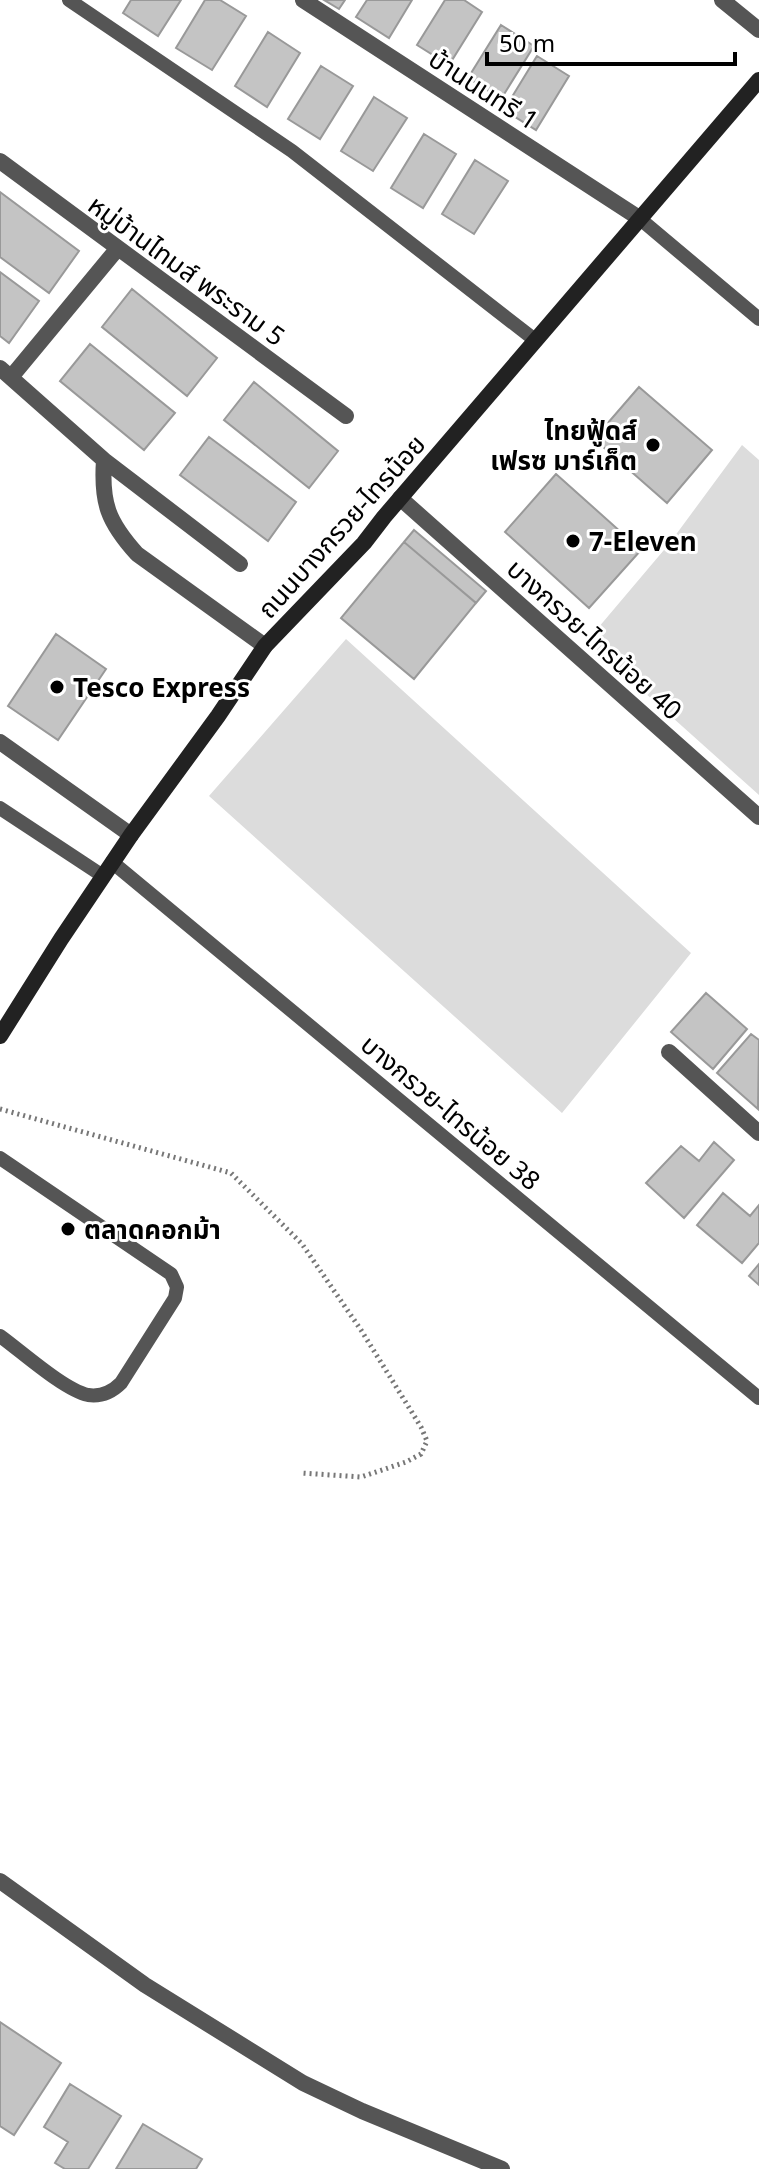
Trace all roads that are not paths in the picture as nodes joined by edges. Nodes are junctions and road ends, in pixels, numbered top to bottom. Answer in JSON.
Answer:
{"nodes":[{"id":1,"x":69,"y":0,"type":"edge"},
{"id":2,"x":303,"y":0,"type":"edge"},
{"id":3,"x":722,"y":0,"type":"edge"},
{"id":4,"x":759,"y":30,"type":"edge"},
{"id":5,"x":759,"y":80,"type":"edge"},
{"id":6,"x":0,"y":161,"type":"edge"},
{"id":7,"x":639,"y":218,"type":"junction"},
{"id":8,"x":118,"y":248,"type":"junction"},
{"id":9,"x":759,"y":319,"type":"edge"},
{"id":10,"x":535,"y":340,"type":"junction"},
{"id":11,"x":6,"y":372,"type":"edge"},
{"id":12,"x":346,"y":416,"type":"dead end"},
{"id":13,"x":104,"y":460,"type":"junction"},
{"id":14,"x":400,"y":498,"type":"junction"},
{"id":15,"x":240,"y":564,"type":"dead end"},
{"id":16,"x":265,"y":646,"type":"junction"},
{"id":17,"x":0,"y":742,"type":"edge"},
{"id":18,"x":0,"y":808,"type":"edge"},
{"id":19,"x":759,"y":817,"type":"edge"},
{"id":20,"x":131,"y":835,"type":"junction"},
{"id":21,"x":108,"y":869,"type":"junction"},
{"id":22,"x":0,"y":1036,"type":"edge"},
{"id":23,"x":669,"y":1052,"type":"dead end"},
{"id":24,"x":759,"y":1133,"type":"edge"},
{"id":25,"x":0,"y":1158,"type":"edge"},
{"id":26,"x":0,"y":1336,"type":"edge"},
{"id":27,"x":759,"y":1398,"type":"edge"},
{"id":28,"x":0,"y":1881,"type":"edge"},
{"id":29,"x":502,"y":2169,"type":"edge"}],
"edges":[{"from":1,"to":10,"type":"lane"},
{"from":2,"to":7,"type":"street","name":"บ้านนนทรี 1"},
{"from":3,"to":4,"type":"street"},
{"from":5,"to":7,"type":"main road","name":"ถนนบางกรวย-ไทรน้อย"},
{"from":6,"to":8,"type":"street","name":"หมู่บ้านไทมส์ พระราม 5"},
{"from":7,"to":9,"type":"lane"},
{"from":7,"to":10,"type":"main road","name":"ถนนบางกรวย-ไทรน้อย"},
{"from":8,"to":11,"type":"street"},
{"from":8,"to":12,"type":"street","name":"หมู่บ้านไทมส์ พระราม 5"},
{"from":10,"to":14,"type":"main road","name":"ถนนบางกรวย-ไทรน้อย"},
{"from":11,"to":13,"type":"street"},
{"from":13,"to":15,"type":"street"},
{"from":13,"to":16,"type":"street"},
{"from":14,"to":16,"type":"main road","name":"ถนนบางกรวย-ไทรน้อย"},
{"from":14,"to":19,"type":"street","name":"บางกรวย-ไทรน้อย 40"},
{"from":16,"to":20,"type":"main road","name":"ถนนบางกรวย-ไทรน้อย"},
{"from":17,"to":20,"type":"street"},
{"from":18,"to":21,"type":"lane","name":"บางกรวย-ไทรน้อย 38"},
{"from":20,"to":21,"type":"main road","name":"ถนนบางกรวย-ไทรน้อย"},
{"from":21,"to":22,"type":"main road","name":"ถนนบางกรวย-ไทรน้อย"},
{"from":21,"to":27,"type":"lane","name":"บางกรวย-ไทรน้อย 38"},
{"from":23,"to":24,"type":"street"},
{"from":25,"to":26,"type":"lane"},
{"from":28,"to":29,"type":"street"}]}
